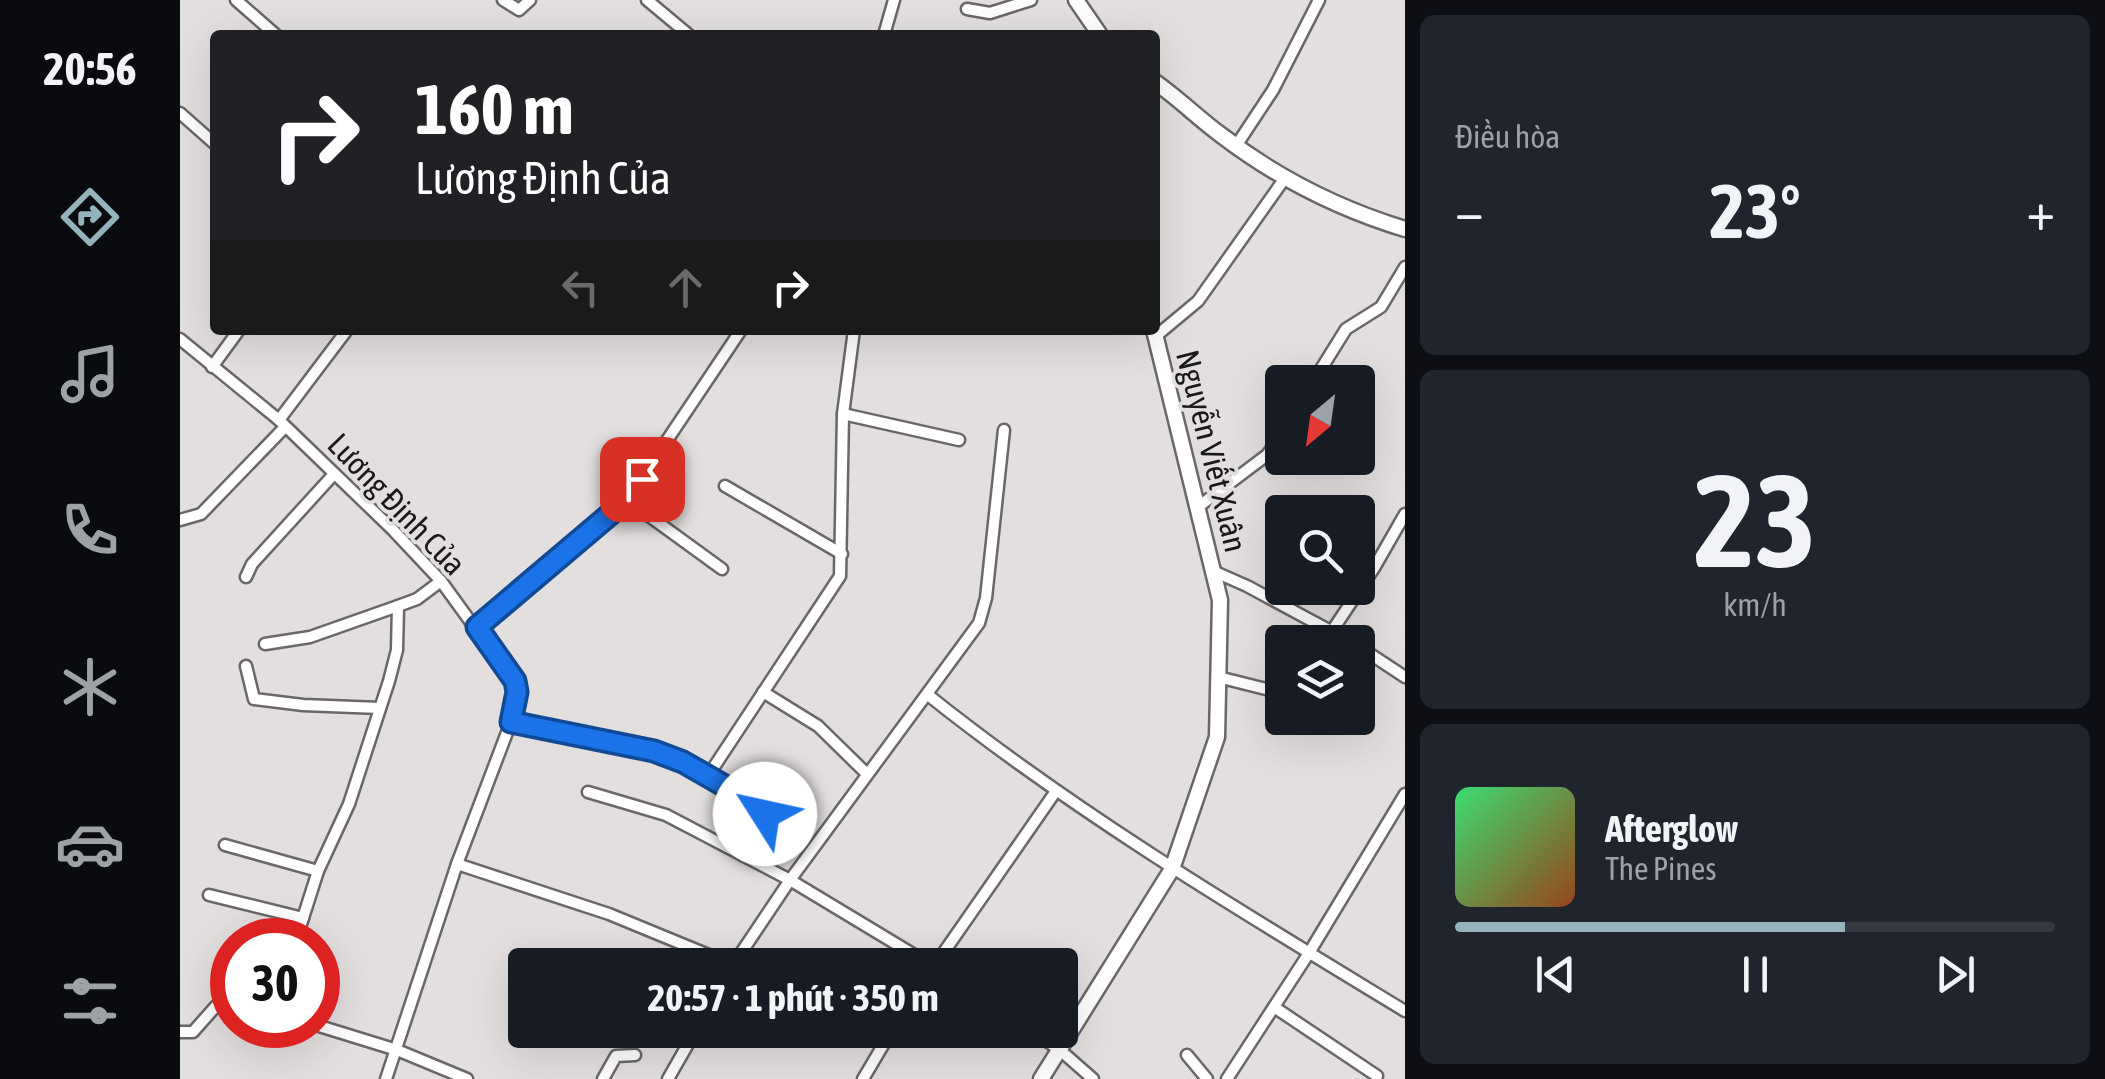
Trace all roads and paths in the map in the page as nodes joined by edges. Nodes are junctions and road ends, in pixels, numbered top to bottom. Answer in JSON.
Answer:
{"nodes":[{"id":1,"x":237,"y":0,"type":"edge"},
{"id":2,"x":503,"y":0,"type":"edge"},
{"id":3,"x":530,"y":0,"type":"edge"},
{"id":4,"x":648,"y":0,"type":"edge"},
{"id":5,"x":894,"y":0,"type":"edge"},
{"id":6,"x":1030,"y":0,"type":"edge"},
{"id":7,"x":1319,"y":0,"type":"edge"},
{"id":8,"x":1078,"y":5,"type":"edge"},
{"id":9,"x":966,"y":9,"type":"dead end"},
{"id":10,"x":270,"y":30,"type":"edge"},
{"id":11,"x":683,"y":30,"type":"edge"},
{"id":12,"x":885,"y":30,"type":"edge"},
{"id":13,"x":1084,"y":30,"type":"edge"},
{"id":14,"x":1096,"y":30,"type":"edge"},
{"id":15,"x":1160,"y":86,"type":"edge"},
{"id":16,"x":182,"y":120,"type":"edge"},
{"id":17,"x":210,"y":140,"type":"edge"},
{"id":18,"x":1236,"y":146,"type":"junction"},
{"id":19,"x":1285,"y":178,"type":"junction"},
{"id":20,"x":1405,"y":229,"type":"edge"},
{"id":21,"x":1405,"y":267,"type":"edge"},
{"id":22,"x":1160,"y":329,"type":"edge"},
{"id":23,"x":235,"y":335,"type":"edge"},
{"id":24,"x":344,"y":335,"type":"edge"},
{"id":25,"x":738,"y":335,"type":"edge"},
{"id":26,"x":853,"y":335,"type":"edge"},
{"id":27,"x":1155,"y":335,"type":"edge"},
{"id":28,"x":180,"y":339,"type":"edge"},
{"id":29,"x":1323,"y":365,"type":"edge"},
{"id":30,"x":212,"y":367,"type":"junction"},
{"id":31,"x":842,"y":414,"type":"junction"},
{"id":32,"x":282,"y":424,"type":"junction"},
{"id":33,"x":1004,"y":430,"type":"dead end"},
{"id":34,"x":959,"y":440,"type":"dead end"},
{"id":35,"x":1265,"y":457,"type":"edge"},
{"id":36,"x":334,"y":474,"type":"junction"},
{"id":37,"x":725,"y":486,"type":"dead end"},
{"id":38,"x":627,"y":500,"type":"junction"},
{"id":39,"x":1198,"y":507,"type":"junction"},
{"id":40,"x":1405,"y":514,"type":"edge"},
{"id":41,"x":180,"y":520,"type":"edge"},
{"id":42,"x":842,"y":554,"type":"junction"},
{"id":43,"x":722,"y":569,"type":"dead end"},
{"id":44,"x":1213,"y":572,"type":"junction"},
{"id":45,"x":246,"y":578,"type":"dead end"},
{"id":46,"x":441,"y":582,"type":"junction"},
{"id":47,"x":398,"y":606,"type":"junction"},
{"id":48,"x":1322,"y":625,"type":"edge"},
{"id":49,"x":1335,"y":625,"type":"edge"},
{"id":50,"x":477,"y":627,"type":"junction"},
{"id":51,"x":265,"y":644,"type":"dead end"},
{"id":52,"x":1375,"y":658,"type":"edge"},
{"id":53,"x":246,"y":666,"type":"dead end"},
{"id":54,"x":1218,"y":676,"type":"junction"},
{"id":55,"x":1405,"y":677,"type":"edge"},
{"id":56,"x":1265,"y":688,"type":"edge"},
{"id":57,"x":763,"y":692,"type":"junction"},
{"id":58,"x":928,"y":694,"type":"junction"},
{"id":59,"x":380,"y":708,"type":"junction"},
{"id":60,"x":511,"y":722,"type":"junction"},
{"id":61,"x":867,"y":774,"type":"junction"},
{"id":62,"x":708,"y":776,"type":"junction"},
{"id":63,"x":1056,"y":791,"type":"junction"},
{"id":64,"x":588,"y":792,"type":"dead end"},
{"id":65,"x":1405,"y":794,"type":"edge"},
{"id":66,"x":225,"y":844,"type":"dead end"},
{"id":67,"x":744,"y":856,"type":"junction"},
{"id":68,"x":457,"y":864,"type":"junction"},
{"id":69,"x":1172,"y":869,"type":"junction"},
{"id":70,"x":318,"y":871,"type":"junction"},
{"id":71,"x":790,"y":880,"type":"junction"},
{"id":72,"x":210,"y":895,"type":"dead end"},
{"id":73,"x":302,"y":918,"type":"joint"},
{"id":74,"x":691,"y":948,"type":"edge"},
{"id":75,"x":744,"y":948,"type":"edge"},
{"id":76,"x":904,"y":948,"type":"edge"},
{"id":77,"x":945,"y":948,"type":"edge"},
{"id":78,"x":1309,"y":952,"type":"junction"},
{"id":79,"x":1274,"y":1007,"type":"junction"},
{"id":80,"x":1405,"y":1011,"type":"edge"},
{"id":81,"x":210,"y":1013,"type":"edge"},
{"id":82,"x":180,"y":1032,"type":"edge"},
{"id":83,"x":340,"y":1032,"type":"edge"},
{"id":84,"x":686,"y":1048,"type":"edge"},
{"id":85,"x":881,"y":1048,"type":"edge"},
{"id":86,"x":1057,"y":1048,"type":"edge"},
{"id":87,"x":397,"y":1050,"type":"junction"},
{"id":88,"x":1060,"y":1050,"type":"junction"},
{"id":89,"x":635,"y":1055,"type":"dead end"},
{"id":90,"x":1187,"y":1055,"type":"dead end"},
{"id":91,"x":1378,"y":1076,"type":"dead end"},
{"id":92,"x":386,"y":1079,"type":"edge"},
{"id":93,"x":467,"y":1079,"type":"edge"},
{"id":94,"x":603,"y":1079,"type":"edge"},
{"id":95,"x":668,"y":1079,"type":"edge"},
{"id":96,"x":863,"y":1079,"type":"edge"},
{"id":97,"x":1040,"y":1079,"type":"edge"},
{"id":98,"x":1093,"y":1079,"type":"edge"},
{"id":99,"x":1207,"y":1079,"type":"edge"},
{"id":100,"x":1227,"y":1079,"type":"edge"}],
"edges":[{"from":1,"to":10,"type":"street"},
{"from":2,"to":3,"type":"street"},
{"from":4,"to":11,"type":"street"},
{"from":5,"to":12,"type":"street"},
{"from":6,"to":9,"type":"street"},
{"from":7,"to":18,"type":"street"},
{"from":8,"to":13,"type":"street"},
{"from":8,"to":14,"type":"street"},
{"from":15,"to":18,"type":"street"},
{"from":16,"to":17,"type":"street"},
{"from":18,"to":19,"type":"street"},
{"from":19,"to":20,"type":"street"},
{"from":19,"to":22,"type":"street"},
{"from":21,"to":29,"type":"street"},
{"from":23,"to":30,"type":"street"},
{"from":24,"to":32,"type":"street"},
{"from":25,"to":38,"type":"street"},
{"from":26,"to":31,"type":"street"},
{"from":27,"to":39,"type":"street","name":"Nguyễn Viết Xuân"},
{"from":28,"to":30,"type":"street","name":"Lương Định Của"},
{"from":30,"to":32,"type":"street","name":"Lương Định Của"},
{"from":31,"to":34,"type":"street"},
{"from":31,"to":42,"type":"street"},
{"from":32,"to":36,"type":"street","name":"Lương Định Của"},
{"from":32,"to":41,"type":"street"},
{"from":33,"to":58,"type":"street"},
{"from":35,"to":39,"type":"street"},
{"from":36,"to":45,"type":"street"},
{"from":36,"to":46,"type":"street","name":"Lương Định Của"},
{"from":37,"to":42,"type":"street"},
{"from":38,"to":43,"type":"street"},
{"from":38,"to":50,"type":"street"},
{"from":39,"to":44,"type":"street","name":"Nguyễn Viết Xuân"},
{"from":40,"to":49,"type":"street"},
{"from":42,"to":57,"type":"street"},
{"from":44,"to":48,"type":"street"},
{"from":44,"to":54,"type":"street","name":"Nguyễn Viết Xuân"},
{"from":46,"to":47,"type":"street"},
{"from":46,"to":50,"type":"street","name":"Lương Định Của"},
{"from":47,"to":51,"type":"street"},
{"from":47,"to":59,"type":"street"},
{"from":50,"to":60,"type":"street","name":"Lương Định Của"},
{"from":52,"to":55,"type":"street"},
{"from":53,"to":59,"type":"street"},
{"from":54,"to":56,"type":"street"},
{"from":54,"to":69,"type":"street","name":"Nguyễn Viết Xuân"},
{"from":57,"to":61,"type":"street"},
{"from":57,"to":62,"type":"street"},
{"from":58,"to":61,"type":"street"},
{"from":58,"to":63,"type":"street"},
{"from":59,"to":70,"type":"street"},
{"from":60,"to":62,"type":"street"},
{"from":60,"to":68,"type":"street","name":"Lương Định Của"},
{"from":61,"to":71,"type":"street"},
{"from":62,"to":67,"type":"street"},
{"from":63,"to":69,"type":"street"},
{"from":63,"to":77,"type":"street"},
{"from":64,"to":67,"type":"street"},
{"from":65,"to":78,"type":"street"},
{"from":66,"to":70,"type":"street"},
{"from":67,"to":71,"type":"street"},
{"from":68,"to":74,"type":"street"},
{"from":68,"to":87,"type":"street","name":"Lương Định Của"},
{"from":69,"to":78,"type":"street"},
{"from":69,"to":88,"type":"street","name":"Nguyễn Viết Xuân"},
{"from":70,"to":73,"type":"street"},
{"from":71,"to":75,"type":"street"},
{"from":71,"to":76,"type":"street"},
{"from":72,"to":73,"type":"street"},
{"from":78,"to":79,"type":"street"},
{"from":78,"to":80,"type":"street"},
{"from":79,"to":91,"type":"street"},
{"from":79,"to":100,"type":"street"},
{"from":81,"to":82,"type":"street"},
{"from":83,"to":87,"type":"street"},
{"from":84,"to":95,"type":"street"},
{"from":85,"to":96,"type":"street"},
{"from":86,"to":88,"type":"street"},
{"from":87,"to":92,"type":"street","name":"Lương Định Của"},
{"from":87,"to":93,"type":"street"},
{"from":88,"to":97,"type":"street","name":"Nguyễn Viết Xuân"},
{"from":88,"to":98,"type":"street"},
{"from":89,"to":94,"type":"street"},
{"from":90,"to":99,"type":"street"}]}
